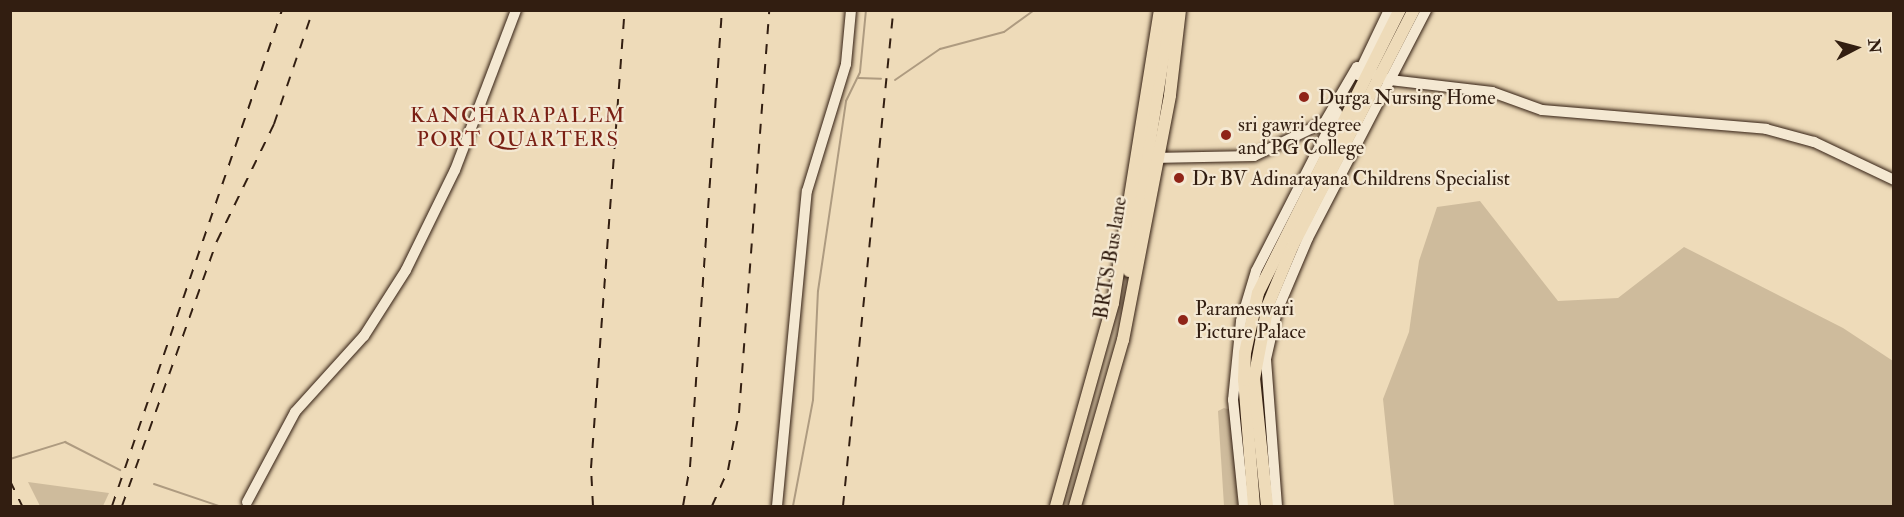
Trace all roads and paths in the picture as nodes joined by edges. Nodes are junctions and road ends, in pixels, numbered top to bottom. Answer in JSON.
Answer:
{"nodes":[{"id":1,"x":516,"y":10,"type":"edge"},
{"id":2,"x":851,"y":10,"type":"edge"},
{"id":3,"x":1160,"y":10,"type":"edge"},
{"id":4,"x":1171,"y":10,"type":"edge"},
{"id":5,"x":1180,"y":10,"type":"edge"},
{"id":6,"x":1389,"y":10,"type":"edge"},
{"id":7,"x":1400,"y":10,"type":"edge"},
{"id":8,"x":1414,"y":10,"type":"edge"},
{"id":9,"x":1426,"y":10,"type":"edge"},
{"id":10,"x":1375,"y":74,"type":"junction"},
{"id":11,"x":1330,"y":119,"type":"junction"},
{"id":12,"x":1147,"y":158,"type":"junction"},
{"id":13,"x":1893,"y":180,"type":"edge"},
{"id":14,"x":1270,"y":278,"type":"junction"},
{"id":15,"x":247,"y":502,"type":"dead end"},
{"id":16,"x":777,"y":507,"type":"edge"},
{"id":17,"x":1056,"y":507,"type":"edge"},
{"id":18,"x":1067,"y":507,"type":"edge"},
{"id":19,"x":1075,"y":507,"type":"edge"},
{"id":20,"x":1244,"y":507,"type":"edge"},
{"id":21,"x":1254,"y":507,"type":"edge"},
{"id":22,"x":1267,"y":507,"type":"edge"},
{"id":23,"x":1277,"y":507,"type":"edge"}],
"edges":[{"from":1,"to":15,"type":"street"},
{"from":2,"to":16,"type":"street"},
{"from":3,"to":12,"type":"main road"},
{"from":4,"to":12,"type":"main road","name":"BRTS Bus lane"},
{"from":5,"to":12,"type":"main road"},
{"from":6,"to":10,"type":"street"},
{"from":7,"to":10,"type":"main road"},
{"from":8,"to":10,"type":"main road"},
{"from":9,"to":10,"type":"street"},
{"from":10,"to":11,"type":"street"},
{"from":10,"to":13,"type":"street"},
{"from":10,"to":14,"type":"main road"},
{"from":10,"to":23,"type":"street"},
{"from":11,"to":12,"type":"street"},
{"from":11,"to":20,"type":"street"},
{"from":12,"to":17,"type":"main road"},
{"from":12,"to":18,"type":"main road","name":"BRTS Bus lane"},
{"from":12,"to":19,"type":"main road"},
{"from":14,"to":21,"type":"main road"},
{"from":14,"to":22,"type":"main road"}]}
